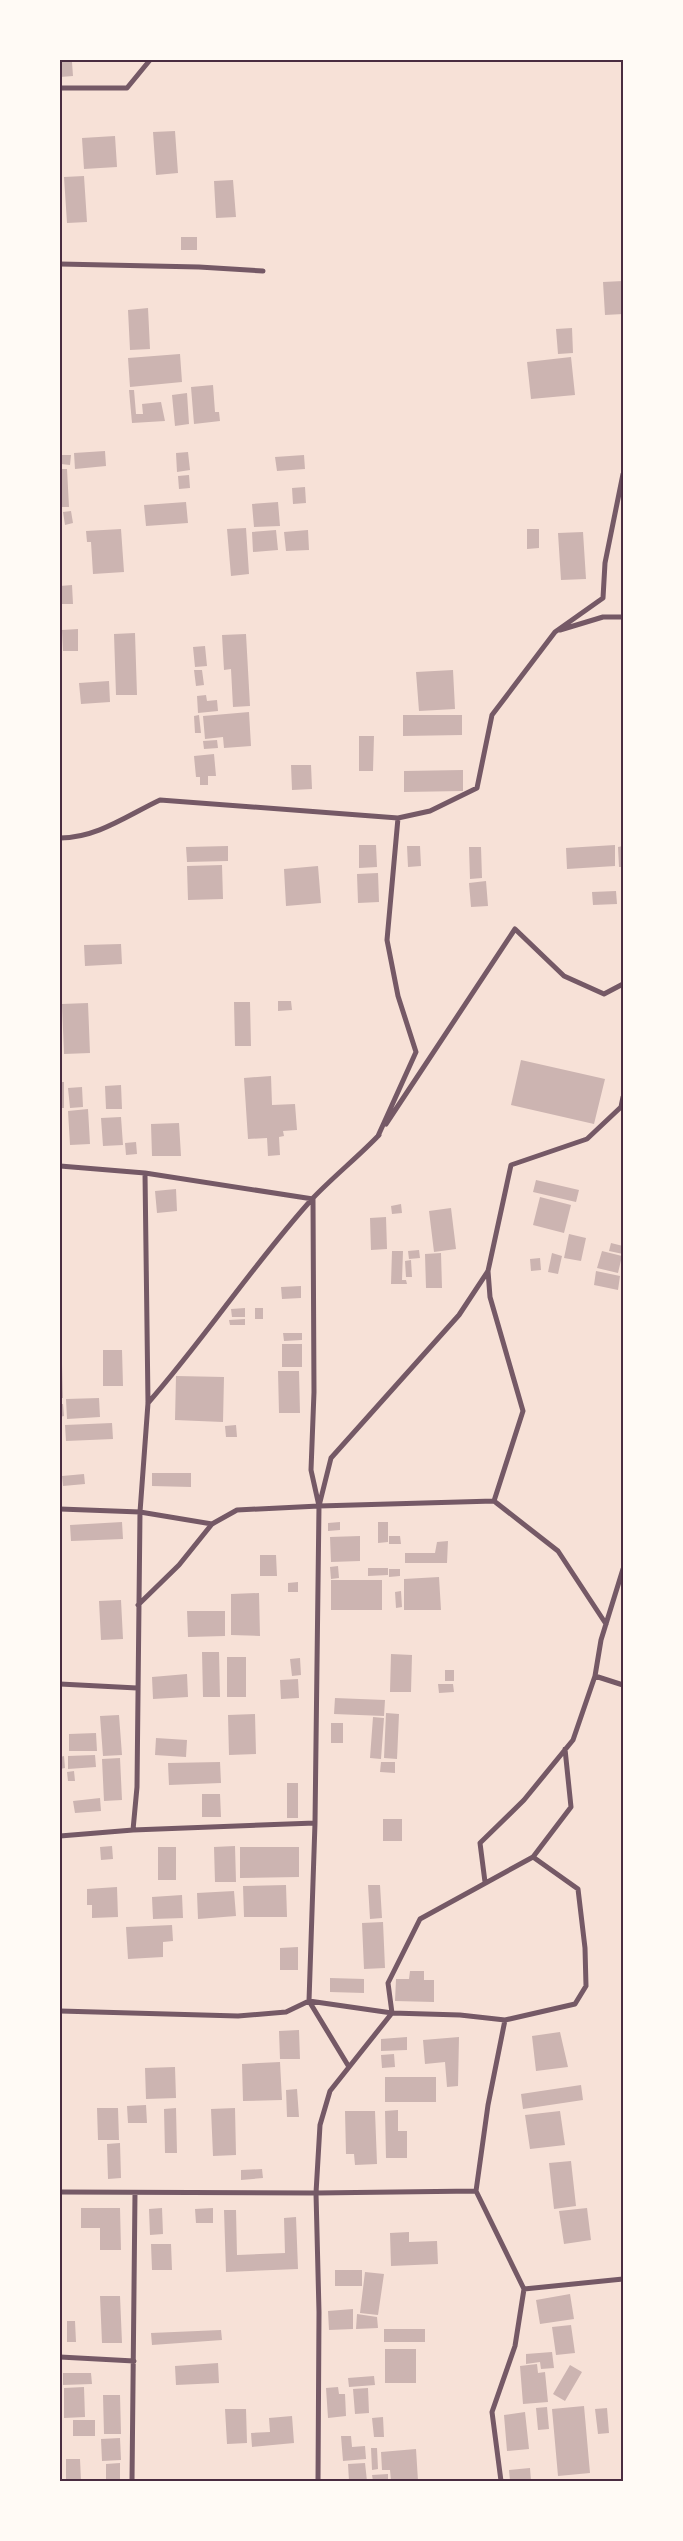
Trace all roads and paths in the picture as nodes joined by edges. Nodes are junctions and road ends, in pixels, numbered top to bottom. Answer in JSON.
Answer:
{"nodes":[{"id":1,"x":150,"y":60,"type":"edge"},
{"id":2,"x":60,"y":88,"type":"edge"},
{"id":3,"x":60,"y":264,"type":"edge"},
{"id":4,"x":264,"y":271,"type":"dead end"},
{"id":5,"x":623,"y":474,"type":"edge"},
{"id":6,"x":623,"y":617,"type":"edge"},
{"id":7,"x":555,"y":632,"type":"junction"},
{"id":8,"x":398,"y":818,"type":"junction"},
{"id":9,"x":60,"y":838,"type":"edge"},
{"id":10,"x":623,"y":984,"type":"edge"},
{"id":11,"x":623,"y":1097,"type":"edge"},
{"id":12,"x":378,"y":1136,"type":"junction"},
{"id":13,"x":60,"y":1166,"type":"edge"},
{"id":14,"x":145,"y":1173,"type":"junction"},
{"id":15,"x":313,"y":1199,"type":"junction"},
{"id":16,"x":488,"y":1270,"type":"junction"},
{"id":17,"x":148,"y":1403,"type":"junction"},
{"id":18,"x":494,"y":1502,"type":"junction"},
{"id":19,"x":319,"y":1506,"type":"junction"},
{"id":20,"x":60,"y":1509,"type":"edge"},
{"id":21,"x":140,"y":1512,"type":"junction"},
{"id":22,"x":212,"y":1524,"type":"junction"},
{"id":23,"x":623,"y":1569,"type":"edge"},
{"id":24,"x":138,"y":1605,"type":"junction"},
{"id":25,"x":606,"y":1624,"type":"junction"},
{"id":26,"x":595,"y":1676,"type":"junction"},
{"id":27,"x":60,"y":1684,"type":"edge"},
{"id":28,"x":623,"y":1685,"type":"edge"},
{"id":29,"x":137,"y":1688,"type":"junction"},
{"id":30,"x":565,"y":1749,"type":"junction"},
{"id":31,"x":316,"y":1823,"type":"junction"},
{"id":32,"x":133,"y":1830,"type":"junction"},
{"id":33,"x":60,"y":1836,"type":"edge"},
{"id":34,"x":533,"y":1858,"type":"junction"},
{"id":35,"x":485,"y":1882,"type":"junction"},
{"id":36,"x":310,"y":2001,"type":"junction"},
{"id":37,"x":60,"y":2011,"type":"edge"},
{"id":38,"x":392,"y":2013,"type":"junction"},
{"id":39,"x":506,"y":2020,"type":"junction"},
{"id":40,"x":349,"y":2067,"type":"junction"},
{"id":41,"x":476,"y":2191,"type":"junction"},
{"id":42,"x":60,"y":2192,"type":"edge"},
{"id":43,"x":135,"y":2194,"type":"junction"},
{"id":44,"x":316,"y":2194,"type":"junction"},
{"id":45,"x":623,"y":2279,"type":"edge"},
{"id":46,"x":524,"y":2289,"type":"junction"},
{"id":47,"x":60,"y":2357,"type":"edge"},
{"id":48,"x":134,"y":2361,"type":"junction"},
{"id":49,"x":132,"y":2481,"type":"edge"},
{"id":50,"x":318,"y":2481,"type":"edge"},
{"id":51,"x":501,"y":2481,"type":"edge"}],
"edges":[{"from":1,"to":2,"type":"street"},
{"from":3,"to":4,"type":"street"},
{"from":5,"to":7,"type":"street"},
{"from":6,"to":7,"type":"street"},
{"from":7,"to":8,"type":"street"},
{"from":8,"to":9,"type":"street"},
{"from":8,"to":12,"type":"street"},
{"from":10,"to":12,"type":"street"},
{"from":11,"to":16,"type":"street"},
{"from":12,"to":15,"type":"street"},
{"from":13,"to":14,"type":"street"},
{"from":14,"to":15,"type":"street"},
{"from":14,"to":17,"type":"street"},
{"from":15,"to":17,"type":"street"},
{"from":15,"to":19,"type":"street"},
{"from":16,"to":18,"type":"street"},
{"from":16,"to":19,"type":"street"},
{"from":17,"to":21,"type":"street"},
{"from":18,"to":19,"type":"street"},
{"from":18,"to":25,"type":"street"},
{"from":19,"to":22,"type":"street"},
{"from":19,"to":31,"type":"street"},
{"from":20,"to":21,"type":"street"},
{"from":21,"to":22,"type":"street"},
{"from":21,"to":24,"type":"street"},
{"from":22,"to":24,"type":"street"},
{"from":23,"to":25,"type":"street"},
{"from":24,"to":29,"type":"street"},
{"from":25,"to":26,"type":"street"},
{"from":26,"to":28,"type":"street"},
{"from":26,"to":30,"type":"street"},
{"from":27,"to":29,"type":"street"},
{"from":29,"to":32,"type":"street"},
{"from":30,"to":34,"type":"street"},
{"from":30,"to":35,"type":"street"},
{"from":31,"to":32,"type":"street"},
{"from":31,"to":36,"type":"street"},
{"from":32,"to":33,"type":"street"},
{"from":34,"to":35,"type":"street"},
{"from":34,"to":39,"type":"street"},
{"from":35,"to":38,"type":"street"},
{"from":36,"to":37,"type":"street"},
{"from":36,"to":38,"type":"street"},
{"from":36,"to":40,"type":"street"},
{"from":38,"to":39,"type":"street"},
{"from":38,"to":40,"type":"street"},
{"from":39,"to":41,"type":"street"},
{"from":40,"to":44,"type":"street"},
{"from":41,"to":44,"type":"street"},
{"from":41,"to":46,"type":"street"},
{"from":42,"to":43,"type":"street"},
{"from":43,"to":44,"type":"street"},
{"from":43,"to":48,"type":"street"},
{"from":44,"to":50,"type":"street"},
{"from":45,"to":46,"type":"street"},
{"from":46,"to":51,"type":"street"},
{"from":47,"to":48,"type":"street"},
{"from":48,"to":49,"type":"street"}]}
